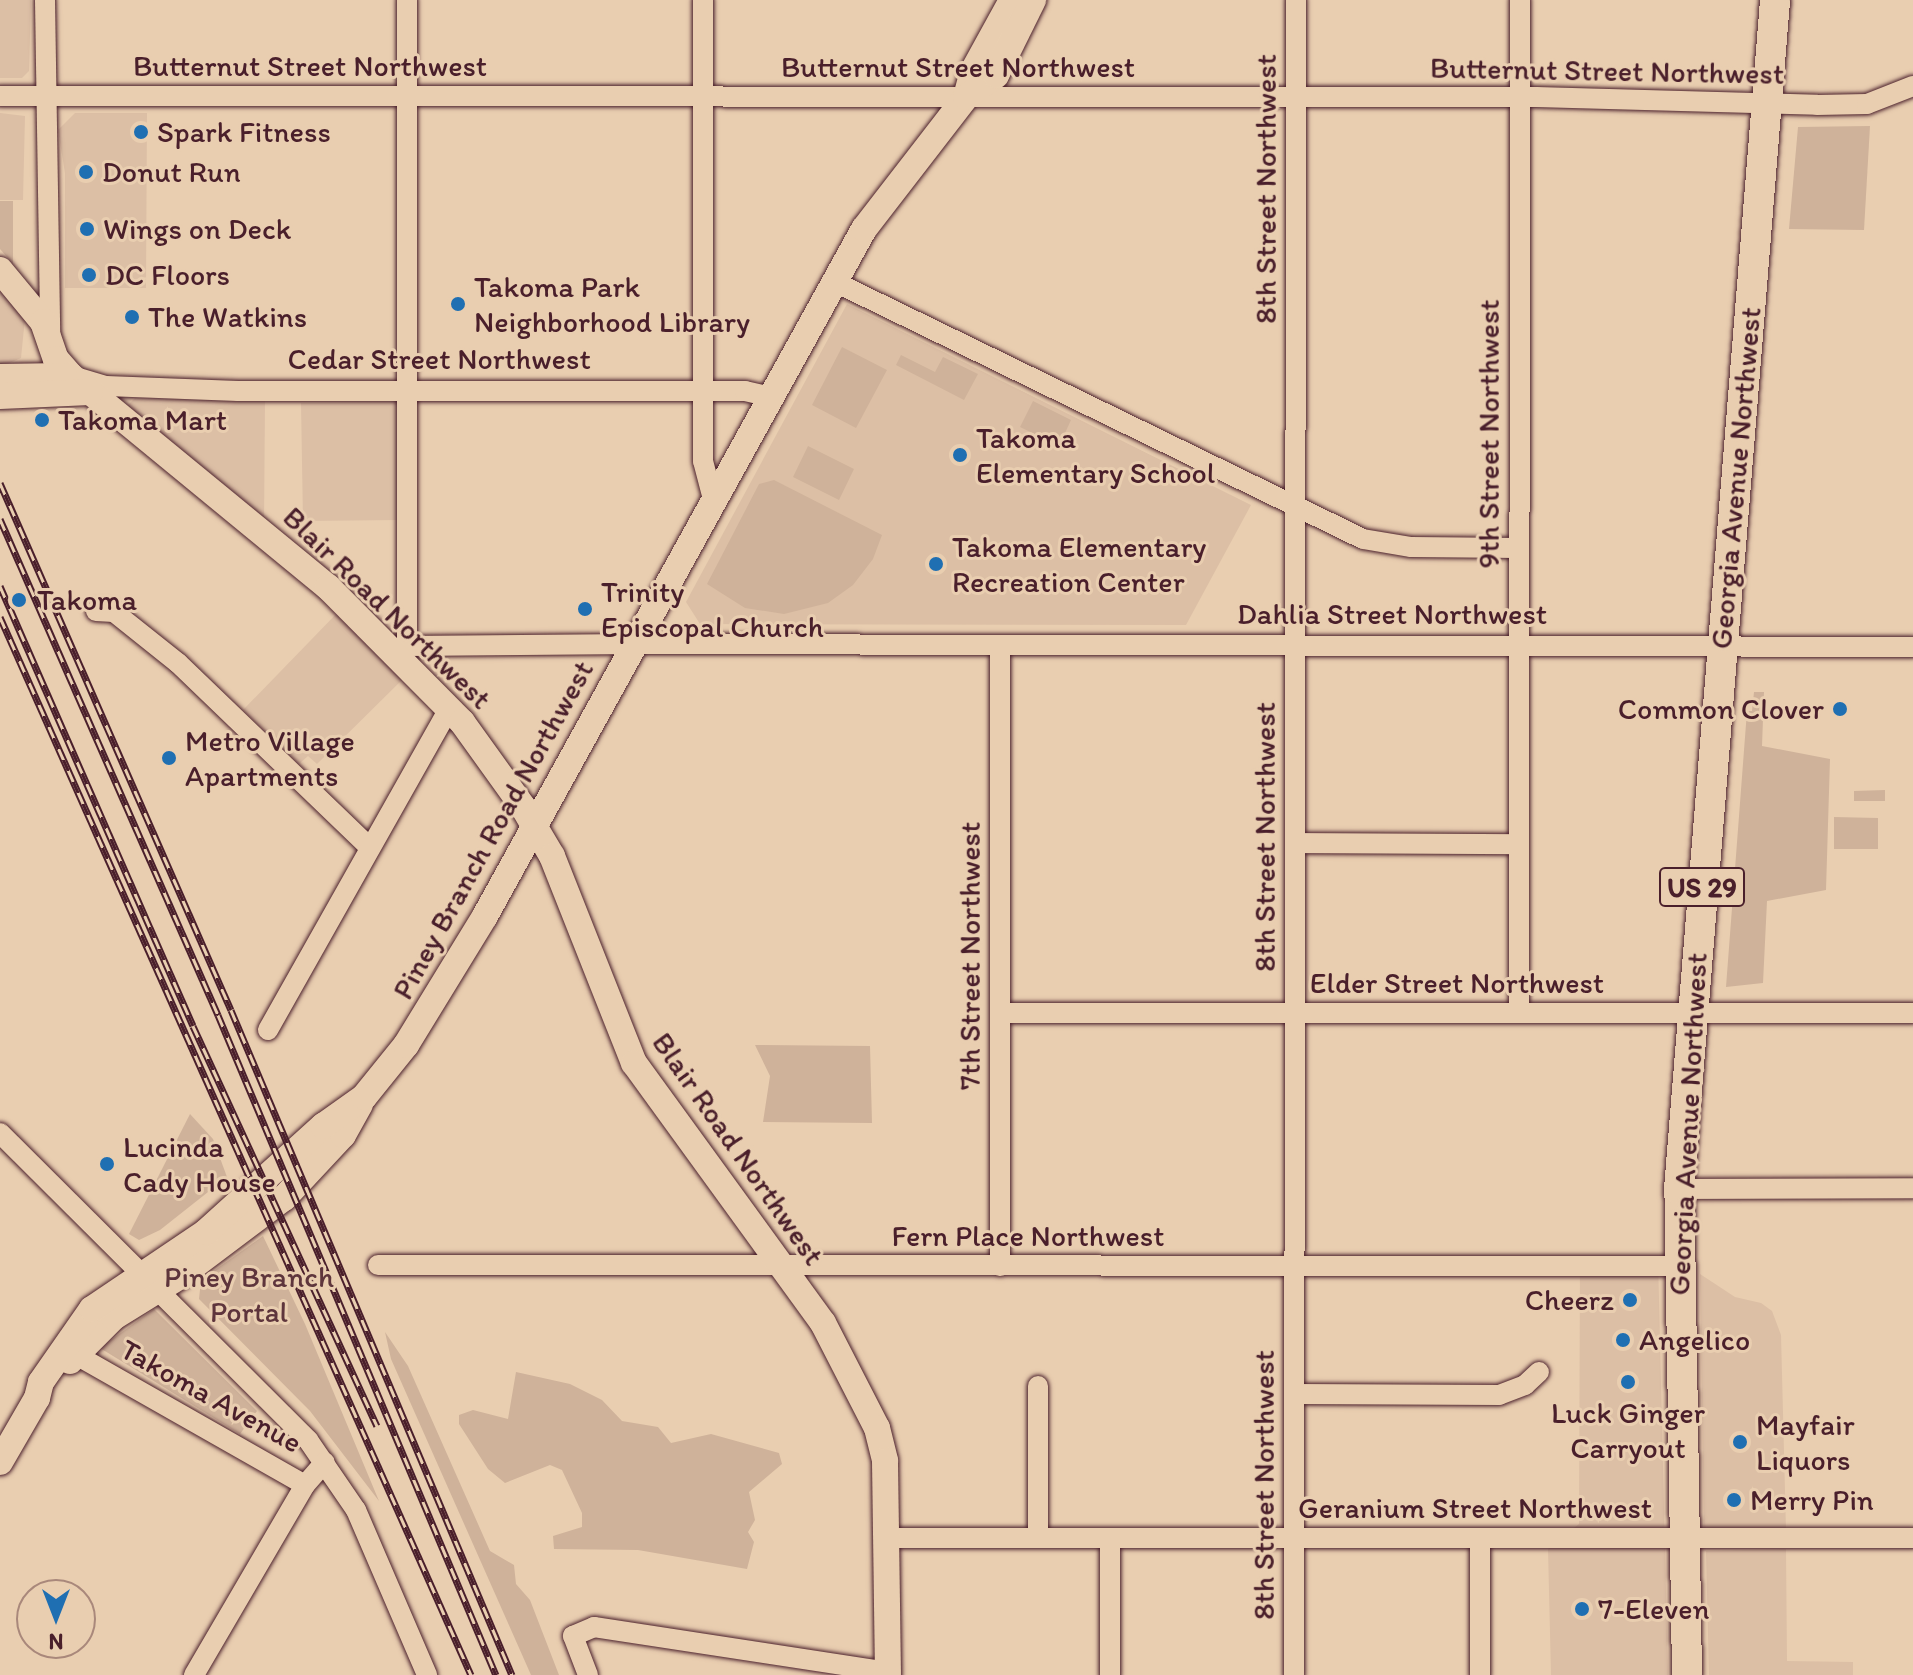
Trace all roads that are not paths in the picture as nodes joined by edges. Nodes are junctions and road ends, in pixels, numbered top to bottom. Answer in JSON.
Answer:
{"nodes":[{"id":1,"x":45,"y":0,"type":"edge"},
{"id":2,"x":407,"y":0,"type":"edge"},
{"id":3,"x":703,"y":0,"type":"edge"},
{"id":4,"x":1012,"y":0,"type":"edge"},
{"id":5,"x":1033,"y":0,"type":"edge"},
{"id":6,"x":1296,"y":0,"type":"edge"},
{"id":7,"x":1520,"y":0,"type":"edge"},
{"id":8,"x":1775,"y":0,"type":"edge"},
{"id":9,"x":1913,"y":86,"type":"edge"},
{"id":10,"x":0,"y":96,"type":"edge"},
{"id":11,"x":45,"y":96,"type":"junction"},
{"id":12,"x":407,"y":97,"type":"junction"},
{"id":13,"x":703,"y":97,"type":"junction"},
{"id":14,"x":966,"y":97,"type":"junction"},
{"id":15,"x":1297,"y":97,"type":"junction"},
{"id":16,"x":1520,"y":97,"type":"junction"},
{"id":17,"x":1767,"y":101,"type":"junction"},
{"id":18,"x":0,"y":270,"type":"edge"},
{"id":19,"x":835,"y":282,"type":"junction"},
{"id":20,"x":50,"y":338,"type":"junction"},
{"id":21,"x":0,"y":377,"type":"edge"},
{"id":22,"x":89,"y":384,"type":"junction"},
{"id":23,"x":407,"y":384,"type":"junction"},
{"id":24,"x":703,"y":391,"type":"junction"},
{"id":25,"x":0,"y":396,"type":"edge"},
{"id":26,"x":772,"y":397,"type":"junction"},
{"id":27,"x":714,"y":503,"type":"junction"},
{"id":28,"x":1296,"y":510,"type":"junction"},
{"id":29,"x":1519,"y":548,"type":"junction"},
{"id":30,"x":96,"y":611,"type":"dead end"},
{"id":31,"x":635,"y":644,"type":"junction"},
{"id":32,"x":1296,"y":644,"type":"junction"},
{"id":33,"x":1518,"y":644,"type":"junction"},
{"id":34,"x":1000,"y":645,"type":"junction"},
{"id":35,"x":1722,"y":645,"type":"junction"},
{"id":36,"x":1913,"y":647,"type":"edge"},
{"id":37,"x":401,"y":650,"type":"junction"},
{"id":38,"x":449,"y":709,"type":"junction"},
{"id":39,"x":534,"y":824,"type":"junction"},
{"id":40,"x":1296,"y":843,"type":"junction"},
{"id":41,"x":1518,"y":844,"type":"junction"},
{"id":42,"x":369,"y":847,"type":"junction"},
{"id":43,"x":1519,"y":1012,"type":"junction"},
{"id":44,"x":1692,"y":1012,"type":"junction"},
{"id":45,"x":1000,"y":1013,"type":"junction"},
{"id":46,"x":1295,"y":1013,"type":"junction"},
{"id":47,"x":1913,"y":1013,"type":"edge"},
{"id":48,"x":268,"y":1030,"type":"dead end"},
{"id":49,"x":0,"y":1133,"type":"edge"},
{"id":50,"x":1913,"y":1188,"type":"edge"},
{"id":51,"x":1679,"y":1189,"type":"junction"},
{"id":52,"x":378,"y":1265,"type":"dead end"},
{"id":53,"x":782,"y":1266,"type":"junction"},
{"id":54,"x":1000,"y":1266,"type":"junction"},
{"id":55,"x":1295,"y":1266,"type":"junction"},
{"id":56,"x":1678,"y":1266,"type":"junction"},
{"id":57,"x":150,"y":1283,"type":"junction"},
{"id":58,"x":68,"y":1351,"type":"junction"},
{"id":59,"x":1539,"y":1372,"type":"dead end"},
{"id":60,"x":1038,"y":1386,"type":"dead end"},
{"id":61,"x":1295,"y":1394,"type":"junction"},
{"id":62,"x":0,"y":1462,"type":"edge"},
{"id":63,"x":325,"y":1462,"type":"junction"},
{"id":64,"x":305,"y":1485,"type":"junction"},
{"id":65,"x":885,"y":1538,"type":"junction"},
{"id":66,"x":1038,"y":1538,"type":"junction"},
{"id":67,"x":1110,"y":1538,"type":"junction"},
{"id":68,"x":1294,"y":1538,"type":"junction"},
{"id":69,"x":1480,"y":1538,"type":"junction"},
{"id":70,"x":1683,"y":1538,"type":"junction"},
{"id":71,"x":1913,"y":1538,"type":"edge"},
{"id":72,"x":888,"y":1674,"type":"edge"},
{"id":73,"x":194,"y":1675,"type":"edge"},
{"id":74,"x":427,"y":1675,"type":"edge"},
{"id":75,"x":588,"y":1675,"type":"edge"},
{"id":76,"x":1110,"y":1675,"type":"edge"},
{"id":77,"x":1294,"y":1675,"type":"edge"},
{"id":78,"x":1480,"y":1675,"type":"edge"},
{"id":79,"x":1687,"y":1675,"type":"edge"}],
"edges":[{"from":1,"to":11,"type":"street"},
{"from":2,"to":12,"type":"street"},
{"from":3,"to":13,"type":"street"},
{"from":4,"to":14,"type":"main road","name":"Piney Branch Road Northwest"},
{"from":5,"to":14,"type":"main road","name":"Piney Branch Road Northwest"},
{"from":6,"to":15,"type":"street","name":"8th Street Northwest"},
{"from":7,"to":16,"type":"street","name":"9th Street Northwest"},
{"from":8,"to":17,"type":"highway","name":"Georgia Avenue Northwest","number":"US 29"},
{"from":9,"to":17,"type":"street","name":"Butternut Street Northwest"},
{"from":10,"to":11,"type":"street","name":"Butternut Street Northwest"},
{"from":11,"to":12,"type":"street","name":"Butternut Street Northwest"},
{"from":11,"to":20,"type":"street"},
{"from":12,"to":13,"type":"street","name":"Butternut Street Northwest"},
{"from":12,"to":23,"type":"street"},
{"from":13,"to":14,"type":"street","name":"Butternut Street Northwest"},
{"from":13,"to":24,"type":"street"},
{"from":14,"to":15,"type":"street","name":"Butternut Street Northwest"},
{"from":14,"to":19,"type":"main road","name":"Piney Branch Road Northwest"},
{"from":15,"to":16,"type":"street","name":"Butternut Street Northwest"},
{"from":15,"to":28,"type":"street","name":"8th Street Northwest"},
{"from":16,"to":17,"type":"street","name":"Butternut Street Northwest"},
{"from":16,"to":29,"type":"street","name":"9th Street Northwest"},
{"from":17,"to":35,"type":"highway","name":"Georgia Avenue Northwest","number":"US 29"},
{"from":18,"to":20,"type":"main road"},
{"from":19,"to":26,"type":"main road","name":"Piney Branch Road Northwest"},
{"from":19,"to":28,"type":"street"},
{"from":20,"to":22,"type":"main road"},
{"from":21,"to":22,"type":"main road","name":"Cedar Street Northwest"},
{"from":22,"to":23,"type":"street","name":"Cedar Street Northwest"},
{"from":22,"to":25,"type":"main road","name":"Cedar Street Northwest"},
{"from":22,"to":37,"type":"main road","name":"Blair Road Northwest"},
{"from":23,"to":24,"type":"street","name":"Cedar Street Northwest"},
{"from":23,"to":37,"type":"street"},
{"from":24,"to":26,"type":"street","name":"Cedar Street Northwest"},
{"from":24,"to":27,"type":"street"},
{"from":26,"to":27,"type":"main road","name":"Piney Branch Road Northwest"},
{"from":27,"to":31,"type":"main road","name":"Piney Branch Road Northwest"},
{"from":28,"to":29,"type":"street"},
{"from":28,"to":32,"type":"street","name":"8th Street Northwest"},
{"from":29,"to":33,"type":"street","name":"9th Street Northwest"},
{"from":30,"to":42,"type":"street"},
{"from":31,"to":34,"type":"street","name":"Dahlia Street Northwest"},
{"from":31,"to":37,"type":"street","name":"Dahlia Street Northwest"},
{"from":31,"to":39,"type":"main road","name":"Piney Branch Road Northwest"},
{"from":32,"to":33,"type":"street","name":"Dahlia Street Northwest"},
{"from":32,"to":34,"type":"street","name":"Dahlia Street Northwest"},
{"from":32,"to":40,"type":"street","name":"8th Street Northwest"},
{"from":33,"to":35,"type":"street","name":"Dahlia Street Northwest"},
{"from":33,"to":41,"type":"street","name":"9th Street Northwest"},
{"from":34,"to":45,"type":"street","name":"7th Street Northwest"},
{"from":35,"to":36,"type":"street","name":"Dahlia Street Northwest"},
{"from":35,"to":44,"type":"highway","name":"Georgia Avenue Northwest","number":"US 29"},
{"from":37,"to":38,"type":"main road","name":"Blair Road Northwest"},
{"from":38,"to":39,"type":"main road","name":"Blair Road Northwest"},
{"from":38,"to":42,"type":"street"},
{"from":39,"to":53,"type":"main road","name":"Blair Road Northwest"},
{"from":39,"to":57,"type":"main road","name":"Piney Branch Road Northwest"},
{"from":40,"to":41,"type":"street"},
{"from":40,"to":46,"type":"street","name":"8th Street Northwest"},
{"from":41,"to":43,"type":"street","name":"9th Street Northwest"},
{"from":42,"to":48,"type":"street"},
{"from":43,"to":44,"type":"street","name":"Elder Street Northwest"},
{"from":43,"to":46,"type":"street","name":"Elder Street Northwest"},
{"from":44,"to":47,"type":"street","name":"Elder Street Northwest"},
{"from":44,"to":51,"type":"highway","name":"Georgia Avenue Northwest","number":"US 29"},
{"from":45,"to":46,"type":"street","name":"Elder Street Northwest"},
{"from":45,"to":54,"type":"street","name":"7th Street Northwest"},
{"from":46,"to":55,"type":"street","name":"8th Street Northwest"},
{"from":49,"to":57,"type":"street"},
{"from":50,"to":51,"type":"street"},
{"from":51,"to":56,"type":"highway","name":"Georgia Avenue Northwest","number":"US 29"},
{"from":52,"to":53,"type":"street","name":"Fern Place Northwest"},
{"from":53,"to":54,"type":"street","name":"Fern Place Northwest"},
{"from":53,"to":65,"type":"main road","name":"Blair Road Northwest"},
{"from":54,"to":55,"type":"street","name":"Fern Place Northwest"},
{"from":55,"to":56,"type":"street","name":"Fern Place Northwest"},
{"from":55,"to":61,"type":"street","name":"8th Street Northwest"},
{"from":56,"to":70,"type":"highway","name":"Georgia Avenue Northwest","number":"US 29"},
{"from":57,"to":58,"type":"main road","name":"Piney Branch Road Northwest"},
{"from":57,"to":63,"type":"street"},
{"from":58,"to":62,"type":"main road","name":"Piney Branch Road Northwest"},
{"from":58,"to":64,"type":"street","name":"Takoma Avenue"},
{"from":59,"to":61,"type":"street"},
{"from":60,"to":66,"type":"street"},
{"from":61,"to":68,"type":"street","name":"8th Street Northwest"},
{"from":63,"to":64,"type":"street","name":"Takoma Avenue"},
{"from":63,"to":74,"type":"street","name":"Takoma Avenue"},
{"from":64,"to":73,"type":"street"},
{"from":65,"to":66,"type":"street","name":"Geranium Street Northwest"},
{"from":65,"to":72,"type":"main road","name":"Blair Road Northwest"},
{"from":66,"to":67,"type":"street","name":"Geranium Street Northwest"},
{"from":67,"to":68,"type":"street","name":"Geranium Street Northwest"},
{"from":67,"to":76,"type":"street"},
{"from":68,"to":69,"type":"street","name":"Geranium Street Northwest"},
{"from":68,"to":77,"type":"street","name":"8th Street Northwest"},
{"from":69,"to":70,"type":"street","name":"Geranium Street Northwest"},
{"from":69,"to":78,"type":"street"},
{"from":70,"to":71,"type":"street","name":"Geranium Street Northwest"},
{"from":70,"to":79,"type":"highway","name":"Georgia Avenue Northwest","number":"US 29"},
{"from":72,"to":75,"type":"street"}]}
